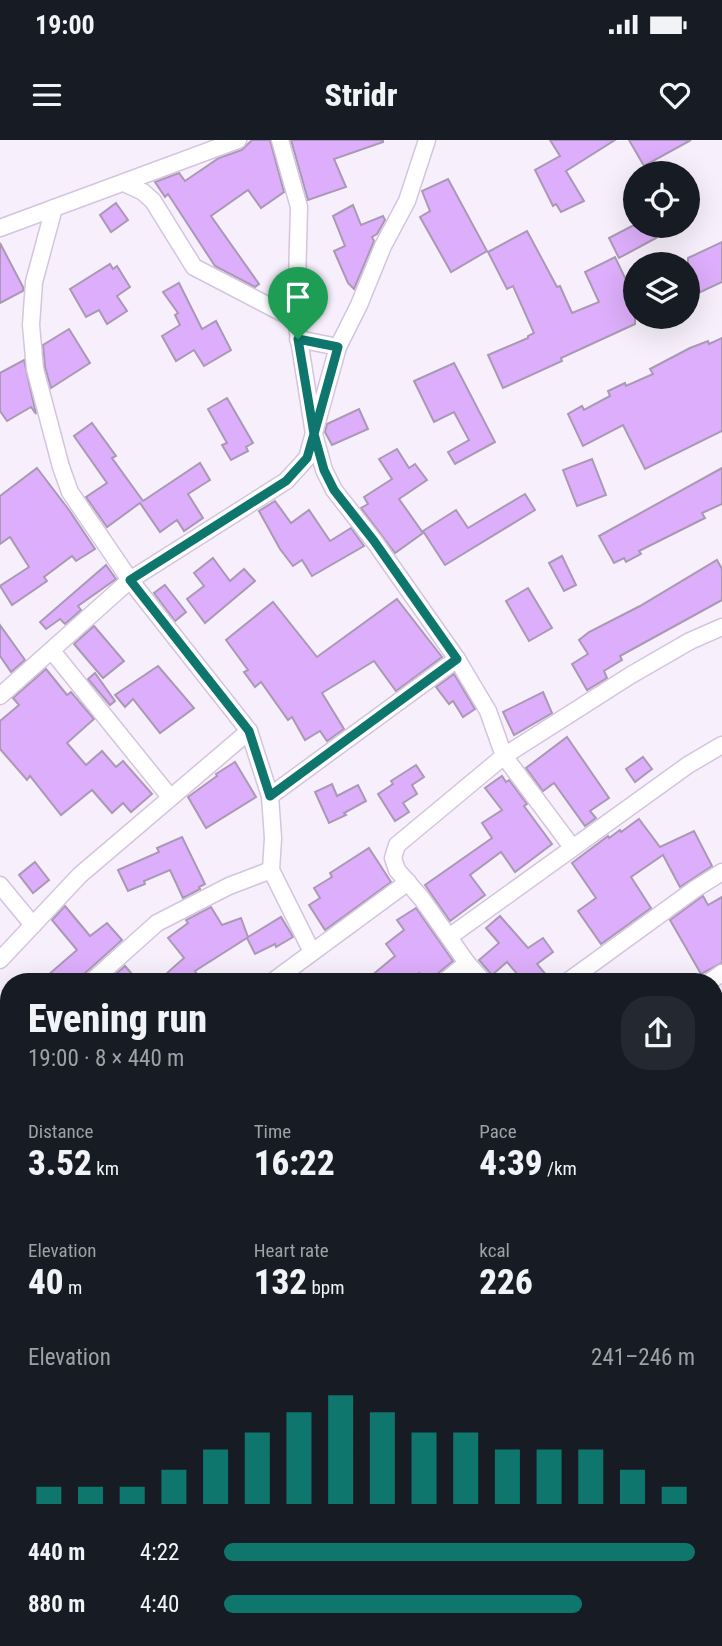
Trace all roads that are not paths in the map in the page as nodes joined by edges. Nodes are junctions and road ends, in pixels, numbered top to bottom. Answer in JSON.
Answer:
{"nodes":[{"id":1,"x":238,"y":140,"type":"edge"},
{"id":2,"x":280,"y":140,"type":"edge"},
{"id":3,"x":427,"y":140,"type":"edge"},
{"id":4,"x":124,"y":183,"type":"junction"},
{"id":5,"x":54,"y":208,"type":"junction"},
{"id":6,"x":0,"y":228,"type":"edge"},
{"id":7,"x":296,"y":320,"type":"junction"},
{"id":8,"x":298,"y":339,"type":"junction"},
{"id":9,"x":338,"y":347,"type":"junction"},
{"id":10,"x":314,"y":434,"type":"junction"},
{"id":11,"x":130,"y":580,"type":"junction"},
{"id":12,"x":722,"y":627,"type":"edge"},
{"id":13,"x":52,"y":651,"type":"junction"},
{"id":14,"x":457,"y":659,"type":"junction"},
{"id":15,"x":0,"y":696,"type":"edge"},
{"id":16,"x":249,"y":731,"type":"junction"},
{"id":17,"x":722,"y":745,"type":"edge"},
{"id":18,"x":504,"y":756,"type":"junction"},
{"id":19,"x":270,"y":796,"type":"junction"},
{"id":20,"x":170,"y":797,"type":"junction"},
{"id":21,"x":572,"y":847,"type":"junction"},
{"id":22,"x":271,"y":870,"type":"junction"},
{"id":23,"x":722,"y":872,"type":"edge"},
{"id":24,"x":408,"y":882,"type":"junction"},
{"id":25,"x":0,"y":886,"type":"edge"},
{"id":26,"x":33,"y":925,"type":"junction"},
{"id":27,"x":449,"y":937,"type":"junction"},
{"id":28,"x":312,"y":952,"type":"junction"},
{"id":29,"x":0,"y":960,"type":"edge"},
{"id":30,"x":467,"y":963,"type":"junction"},
{"id":31,"x":101,"y":973,"type":"edge"},
{"id":32,"x":284,"y":973,"type":"edge"},
{"id":33,"x":455,"y":973,"type":"edge"},
{"id":34,"x":476,"y":973,"type":"edge"},
{"id":35,"x":579,"y":973,"type":"edge"}],
"edges":[{"from":1,"to":4,"type":"street"},
{"from":2,"to":7,"type":"street"},
{"from":3,"to":9,"type":"street"},
{"from":4,"to":5,"type":"street"},
{"from":4,"to":7,"type":"street"},
{"from":5,"to":6,"type":"street"},
{"from":5,"to":11,"type":"street"},
{"from":7,"to":8,"type":"street"},
{"from":8,"to":9,"type":"street"},
{"from":8,"to":10,"type":"street"},
{"from":9,"to":10,"type":"street"},
{"from":10,"to":11,"type":"street"},
{"from":10,"to":14,"type":"street"},
{"from":11,"to":13,"type":"street"},
{"from":11,"to":16,"type":"street"},
{"from":12,"to":18,"type":"street"},
{"from":13,"to":15,"type":"street"},
{"from":13,"to":20,"type":"street"},
{"from":14,"to":18,"type":"street"},
{"from":14,"to":19,"type":"street"},
{"from":16,"to":19,"type":"street"},
{"from":16,"to":20,"type":"street"},
{"from":17,"to":21,"type":"street"},
{"from":18,"to":21,"type":"street"},
{"from":18,"to":24,"type":"street"},
{"from":19,"to":22,"type":"street"},
{"from":20,"to":26,"type":"street"},
{"from":21,"to":27,"type":"street"},
{"from":22,"to":28,"type":"street"},
{"from":22,"to":31,"type":"street"},
{"from":23,"to":35,"type":"street"},
{"from":24,"to":27,"type":"street"},
{"from":24,"to":28,"type":"street"},
{"from":25,"to":26,"type":"street"},
{"from":26,"to":29,"type":"street"},
{"from":27,"to":30,"type":"street"},
{"from":28,"to":32,"type":"street"},
{"from":30,"to":33,"type":"street"},
{"from":30,"to":34,"type":"street"}]}
